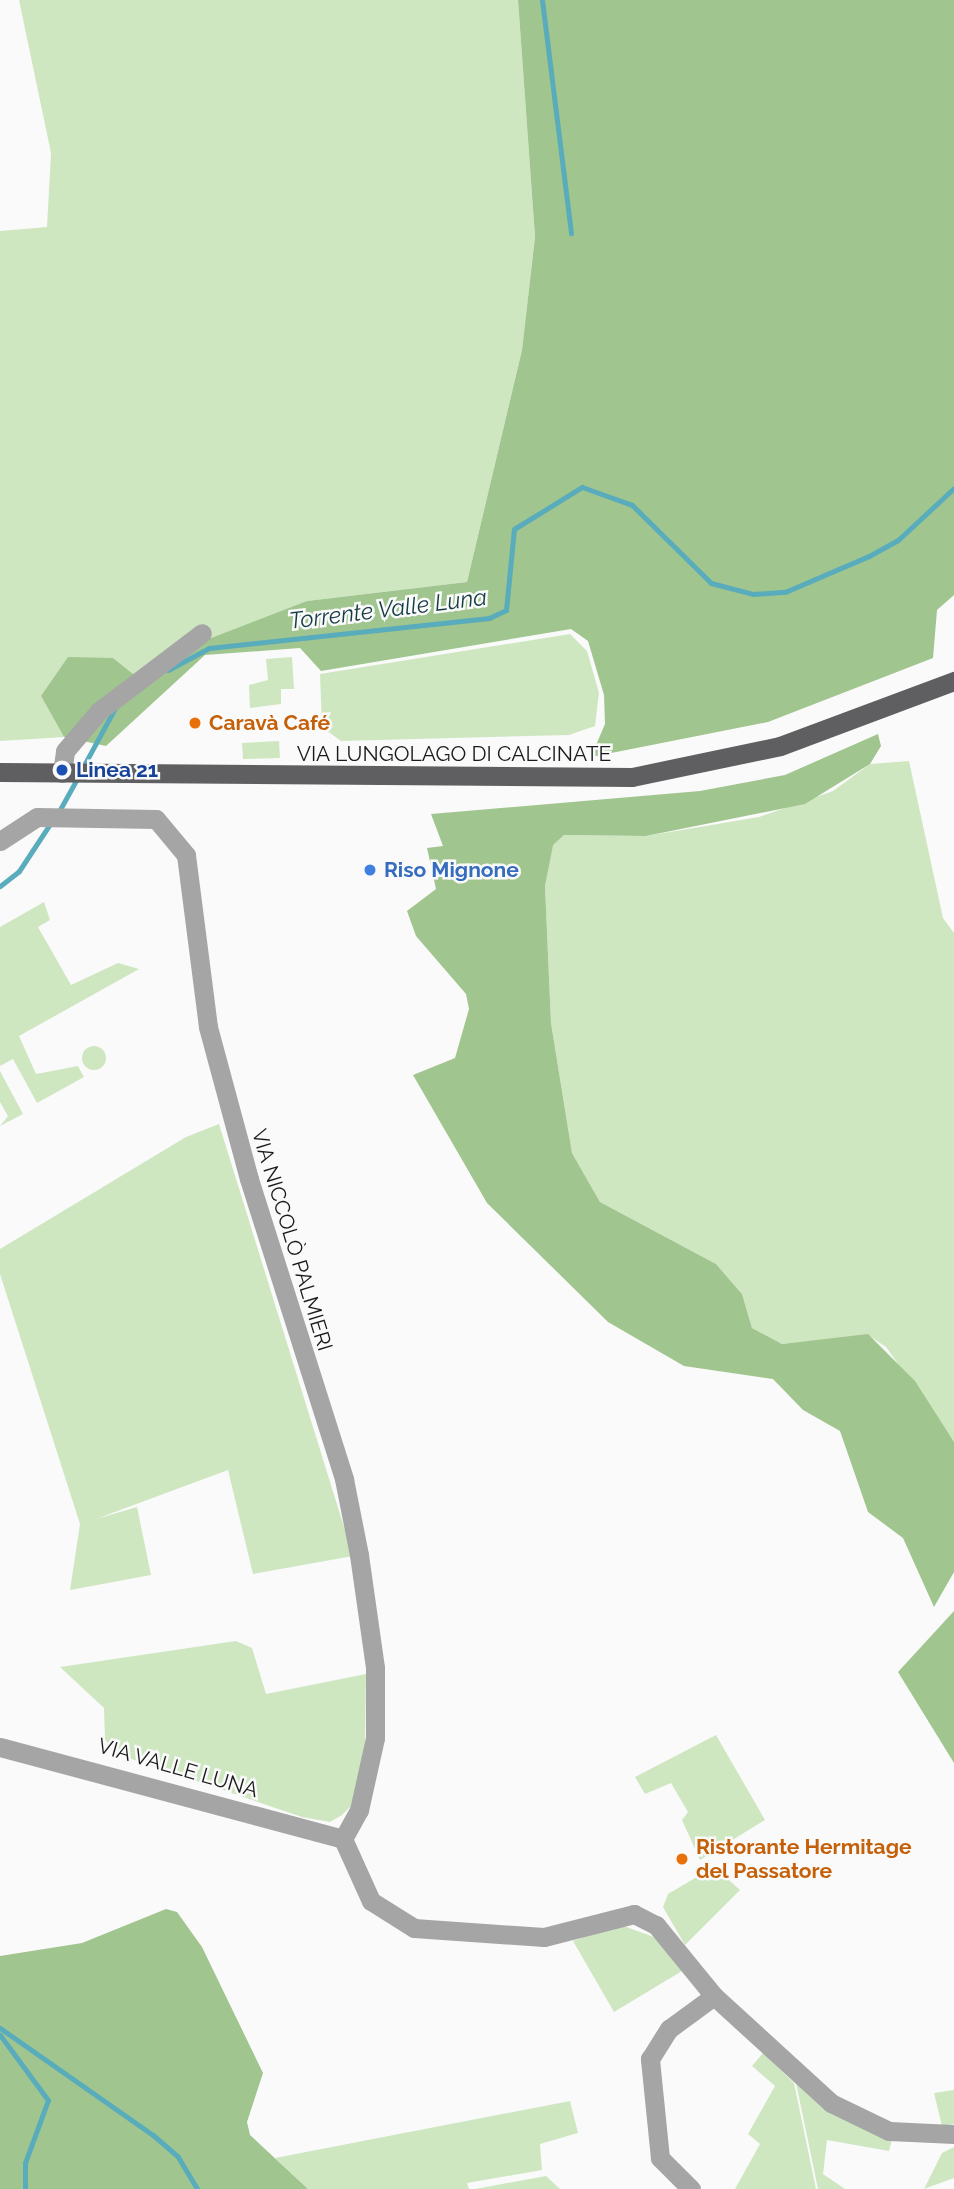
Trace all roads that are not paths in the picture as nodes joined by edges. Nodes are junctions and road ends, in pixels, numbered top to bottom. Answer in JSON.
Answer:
{"nodes":[{"id":1,"x":202,"y":633,"type":"dead end"},
{"id":2,"x":954,"y":681,"type":"edge"},
{"id":3,"x":0,"y":772,"type":"edge"},
{"id":4,"x":64,"y":773,"type":"junction"},
{"id":5,"x":0,"y":841,"type":"edge"},
{"id":6,"x":0,"y":1748,"type":"edge"},
{"id":7,"x":343,"y":1839,"type":"junction"},
{"id":8,"x":714,"y":1996,"type":"junction"},
{"id":9,"x":954,"y":2134,"type":"edge"},
{"id":10,"x":683,"y":2183,"type":"edge"}],
"edges":[{"from":1,"to":4,"type":"street"},
{"from":2,"to":4,"type":"main road","name":"VIA LUNGOLAGO DI CALCINATE"},
{"from":3,"to":4,"type":"main road","name":"VIA LUNGOLAGO DI CALCINATE"},
{"from":5,"to":7,"type":"street","name":"VIA NICCOLÒ PALMIERI"},
{"from":6,"to":7,"type":"street","name":"VIA VALLE LUNA"},
{"from":7,"to":8,"type":"street"},
{"from":8,"to":9,"type":"street"},
{"from":8,"to":10,"type":"street"}]}
